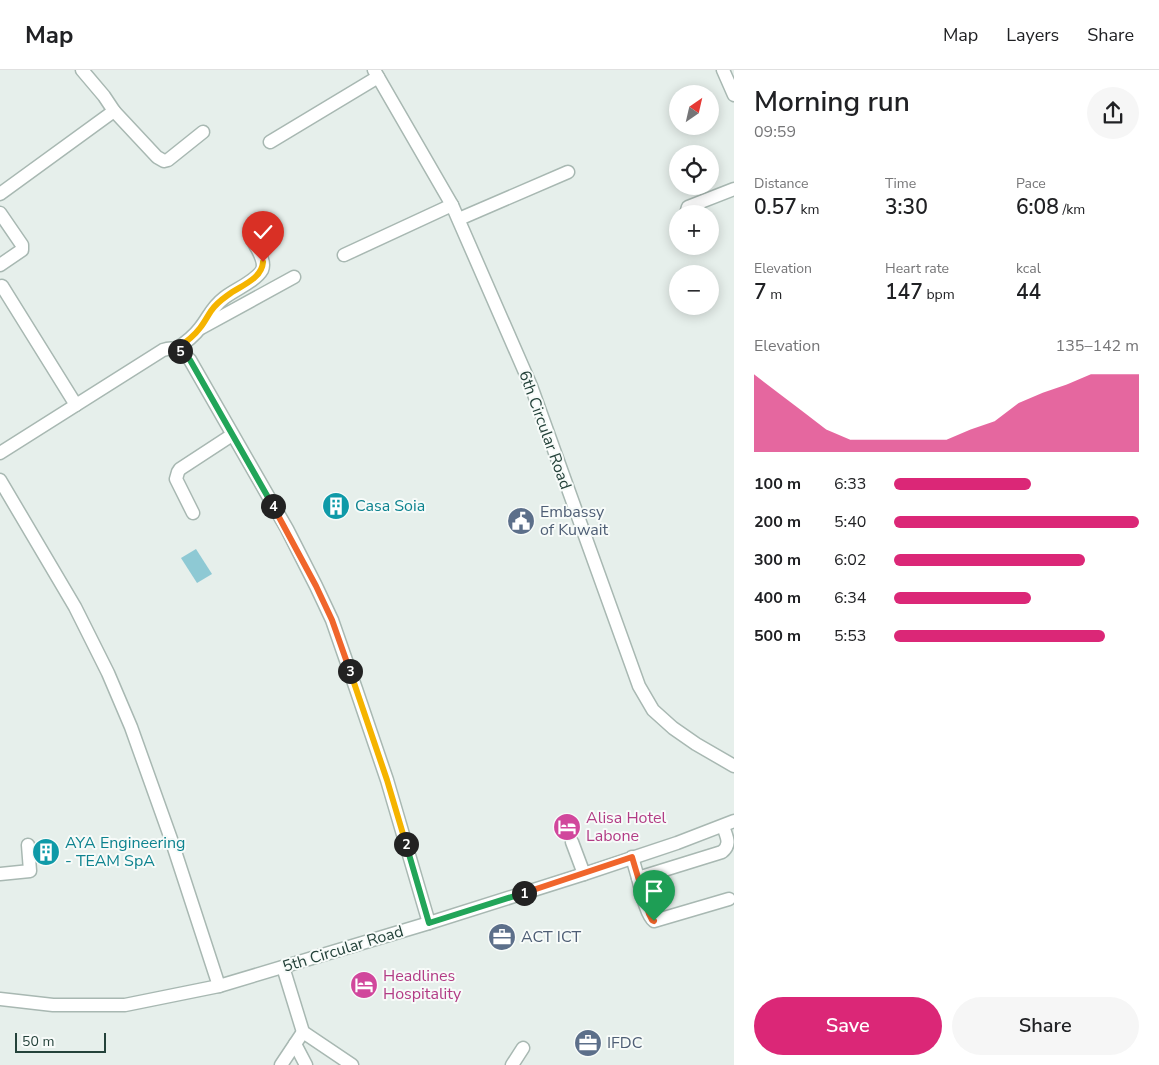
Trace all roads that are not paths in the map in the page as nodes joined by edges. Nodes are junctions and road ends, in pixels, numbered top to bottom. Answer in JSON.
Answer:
{"nodes":[{"id":1,"x":82,"y":70,"type":"edge"},
{"id":2,"x":723,"y":70,"type":"edge"},
{"id":3,"x":376,"y":73,"type":"edge"},
{"id":4,"x":734,"y":95,"type":"edge"},
{"id":5,"x":114,"y":111,"type":"junction"},
{"id":6,"x":202,"y":132,"type":"dead end"},
{"id":7,"x":270,"y":142,"type":"dead end"},
{"id":8,"x":568,"y":172,"type":"dead end"},
{"id":9,"x":734,"y":190,"type":"edge"},
{"id":10,"x":0,"y":194,"type":"edge"},
{"id":11,"x":452,"y":205,"type":"junction"},
{"id":12,"x":693,"y":205,"type":"edge"},
{"id":13,"x":0,"y":213,"type":"edge"},
{"id":14,"x":458,"y":219,"type":"junction"},
{"id":15,"x":253,"y":241,"type":"dead end"},
{"id":16,"x":344,"y":255,"type":"dead end"},
{"id":17,"x":0,"y":265,"type":"edge"},
{"id":18,"x":294,"y":277,"type":"dead end"},
{"id":19,"x":2,"y":286,"type":"dead end"},
{"id":20,"x":201,"y":328,"type":"junction"},
{"id":21,"x":176,"y":349,"type":"junction"},
{"id":22,"x":76,"y":405,"type":"junction"},
{"id":23,"x":232,"y":434,"type":"junction"},
{"id":24,"x":0,"y":453,"type":"edge"},
{"id":25,"x":0,"y":480,"type":"edge"},
{"id":26,"x":194,"y":513,"type":"dead end"},
{"id":27,"x":734,"y":766,"type":"edge"},
{"id":28,"x":728,"y":824,"type":"edge"},
{"id":29,"x":572,"y":842,"type":"dead end"},
{"id":30,"x":28,"y":845,"type":"dead end"},
{"id":31,"x":632,"y":857,"type":"junction"},
{"id":32,"x":0,"y":874,"type":"edge"},
{"id":33,"x":584,"y":874,"type":"junction"},
{"id":34,"x":638,"y":878,"type":"junction"},
{"id":35,"x":729,"y":899,"type":"dead end"},
{"id":36,"x":429,"y":923,"type":"junction"},
{"id":37,"x":283,"y":967,"type":"junction"},
{"id":38,"x":219,"y":986,"type":"junction"},
{"id":39,"x":0,"y":999,"type":"edge"},
{"id":40,"x":303,"y":1032,"type":"junction"},
{"id":41,"x":295,"y":1044,"type":"junction"},
{"id":42,"x":523,"y":1048,"type":"dead end"},
{"id":43,"x":281,"y":1065,"type":"edge"},
{"id":44,"x":306,"y":1065,"type":"edge"},
{"id":45,"x":352,"y":1065,"type":"edge"},
{"id":46,"x":512,"y":1065,"type":"edge"}],
"edges":[{"from":1,"to":5,"type":"street"},
{"from":2,"to":4,"type":"street"},
{"from":3,"to":7,"type":"street"},
{"from":3,"to":11,"type":"street","name":"6th Circular Road"},
{"from":5,"to":6,"type":"street"},
{"from":5,"to":10,"type":"street"},
{"from":8,"to":14,"type":"street"},
{"from":9,"to":12,"type":"street"},
{"from":11,"to":14,"type":"street","name":"6th Circular Road"},
{"from":11,"to":16,"type":"street"},
{"from":13,"to":17,"type":"street"},
{"from":14,"to":27,"type":"street","name":"6th Circular Road"},
{"from":15,"to":20,"type":"street"},
{"from":18,"to":20,"type":"street"},
{"from":19,"to":22,"type":"street"},
{"from":20,"to":21,"type":"street"},
{"from":21,"to":22,"type":"street"},
{"from":21,"to":23,"type":"street"},
{"from":22,"to":24,"type":"street"},
{"from":23,"to":26,"type":"street"},
{"from":23,"to":36,"type":"street"},
{"from":25,"to":38,"type":"street"},
{"from":28,"to":31,"type":"street","name":"5th Circular Road"},
{"from":28,"to":34,"type":"street"},
{"from":29,"to":33,"type":"street"},
{"from":30,"to":32,"type":"street"},
{"from":31,"to":33,"type":"street","name":"5th Circular Road"},
{"from":31,"to":34,"type":"street"},
{"from":33,"to":36,"type":"street","name":"5th Circular Road"},
{"from":34,"to":35,"type":"street"},
{"from":36,"to":37,"type":"street","name":"5th Circular Road"},
{"from":37,"to":38,"type":"street","name":"5th Circular Road"},
{"from":37,"to":40,"type":"street"},
{"from":38,"to":39,"type":"street","name":"5th Circular Road"},
{"from":40,"to":41,"type":"street"},
{"from":40,"to":45,"type":"street"},
{"from":41,"to":43,"type":"street"},
{"from":41,"to":44,"type":"street"},
{"from":42,"to":46,"type":"street"}]}
